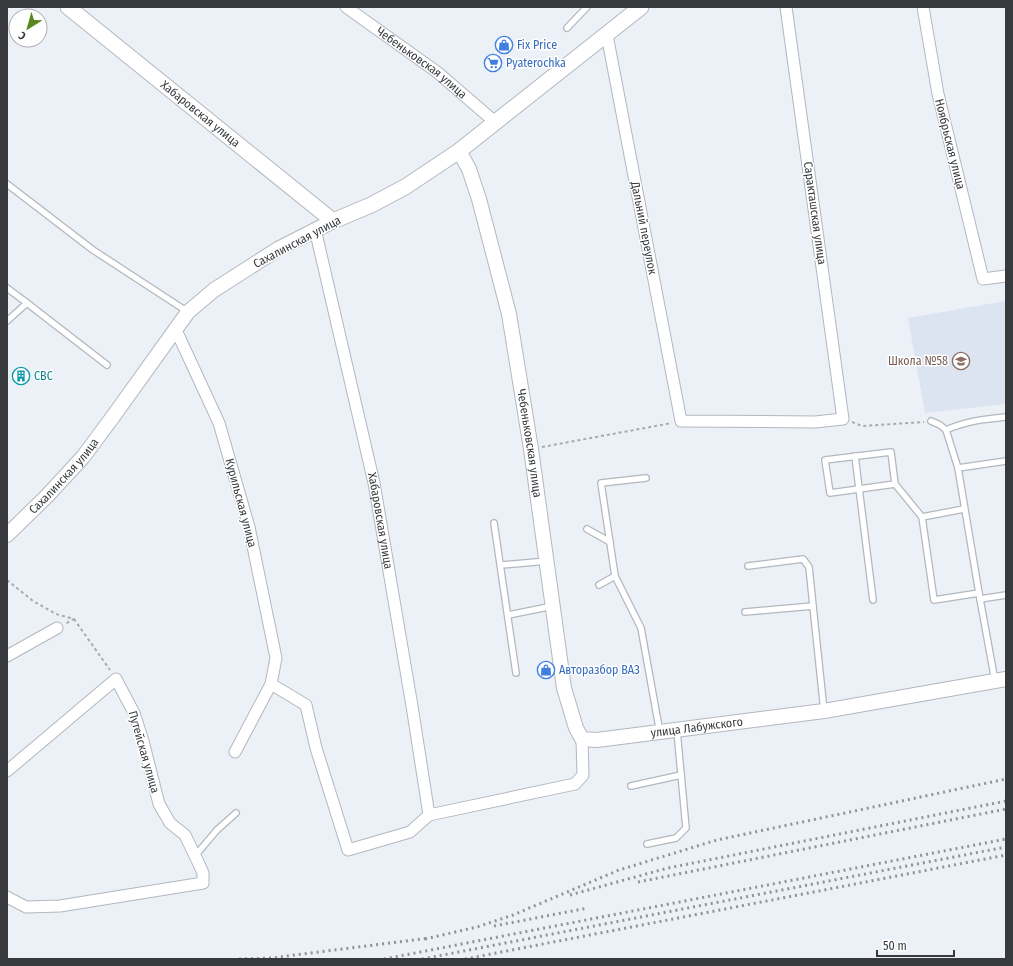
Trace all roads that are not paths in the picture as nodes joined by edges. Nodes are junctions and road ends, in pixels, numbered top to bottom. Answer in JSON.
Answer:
{"nodes":[{"id":1,"x":68,"y":7,"type":"edge"},
{"id":2,"x":346,"y":7,"type":"edge"},
{"id":3,"x":587,"y":7,"type":"edge"},
{"id":4,"x":641,"y":7,"type":"edge"},
{"id":5,"x":786,"y":7,"type":"edge"},
{"id":6,"x":923,"y":7,"type":"edge"},
{"id":7,"x":567,"y":28,"type":"dead end"},
{"id":8,"x":607,"y":35,"type":"junction"},
{"id":9,"x":495,"y":122,"type":"junction"},
{"id":10,"x":459,"y":151,"type":"junction"},
{"id":11,"x":7,"y":184,"type":"edge"},
{"id":12,"x":333,"y":221,"type":"junction"},
{"id":13,"x":315,"y":229,"type":"junction"},
{"id":14,"x":1006,"y":276,"type":"edge"},
{"id":15,"x":7,"y":288,"type":"edge"},
{"id":16,"x":27,"y":303,"type":"junction"},
{"id":17,"x":188,"y":312,"type":"junction"},
{"id":18,"x":7,"y":321,"type":"edge"},
{"id":19,"x":176,"y":330,"type":"junction"},
{"id":20,"x":107,"y":365,"type":"dead end"},
{"id":21,"x":1006,"y":418,"type":"edge"},
{"id":22,"x":681,"y":421,"type":"joint"},
{"id":23,"x":931,"y":421,"type":"road end"},
{"id":24,"x":946,"y":430,"type":"junction"},
{"id":25,"x":855,"y":456,"type":"junction"},
{"id":26,"x":1006,"y":461,"type":"edge"},
{"id":27,"x":958,"y":468,"type":"junction"},
{"id":28,"x":646,"y":478,"type":"dead end"},
{"id":29,"x":895,"y":484,"type":"junction"},
{"id":30,"x":859,"y":489,"type":"junction"},
{"id":31,"x":964,"y":509,"type":"junction"},
{"id":32,"x":922,"y":517,"type":"junction"},
{"id":33,"x":494,"y":523,"type":"dead end"},
{"id":34,"x":587,"y":529,"type":"dead end"},
{"id":35,"x":7,"y":535,"type":"edge"},
{"id":36,"x":610,"y":542,"type":"junction"},
{"id":37,"x":547,"y":561,"type":"junction"},
{"id":38,"x":501,"y":565,"type":"junction"},
{"id":39,"x":748,"y":566,"type":"dead end"},
{"id":40,"x":615,"y":576,"type":"junction"},
{"id":41,"x":599,"y":585,"type":"dead end"},
{"id":42,"x":1006,"y":595,"type":"edge"},
{"id":43,"x":979,"y":596,"type":"junction"},
{"id":44,"x":873,"y":600,"type":"dead end"},
{"id":45,"x":553,"y":606,"type":"junction"},
{"id":46,"x":813,"y":606,"type":"junction"},
{"id":47,"x":745,"y":612,"type":"dead end"},
{"id":48,"x":508,"y":615,"type":"junction"},
{"id":49,"x":57,"y":628,"type":"road end"},
{"id":50,"x":7,"y":656,"type":"edge"},
{"id":51,"x":516,"y":673,"type":"dead end"},
{"id":52,"x":1001,"y":680,"type":"edge"},
{"id":53,"x":271,"y":684,"type":"junction"},
{"id":54,"x":824,"y":711,"type":"junction"},
{"id":55,"x":677,"y":730,"type":"junction"},
{"id":56,"x":660,"y":733,"type":"junction"},
{"id":57,"x":582,"y":739,"type":"junction"},
{"id":58,"x":235,"y":752,"type":"dead end"},
{"id":59,"x":7,"y":771,"type":"edge"},
{"id":60,"x":681,"y":775,"type":"junction"},
{"id":61,"x":631,"y":786,"type":"dead end"},
{"id":62,"x":236,"y":813,"type":"dead end"},
{"id":63,"x":429,"y":815,"type":"junction"},
{"id":64,"x":647,"y":844,"type":"dead end"},
{"id":65,"x":197,"y":859,"type":"junction"},
{"id":66,"x":7,"y":897,"type":"edge"}],
"edges":[{"from":1,"to":12,"type":"main road","name":"Хабаровская улица"},
{"from":2,"to":9,"type":"street","name":"Чебеньковская улица"},
{"from":3,"to":7,"type":"lane"},
{"from":4,"to":8,"type":"main road","name":"Сахалинская улица"},
{"from":5,"to":22,"type":"street","name":"Саракташская улица"},
{"from":6,"to":14,"type":"street","name":"Ноябрьская улица"},
{"from":8,"to":9,"type":"main road","name":"Сахалинская улица"},
{"from":8,"to":22,"type":"street","name":"Дальний переулок"},
{"from":9,"to":10,"type":"main road","name":"Сахалинская улица"},
{"from":10,"to":12,"type":"main road","name":"Сахалинская улица"},
{"from":10,"to":37,"type":"street","name":"Чебеньковская улица"},
{"from":11,"to":17,"type":"lane"},
{"from":12,"to":13,"type":"street","name":"Сахалинская улица"},
{"from":13,"to":17,"type":"street","name":"Сахалинская улица"},
{"from":13,"to":63,"type":"street","name":"Хабаровская улица"},
{"from":15,"to":16,"type":"lane"},
{"from":16,"to":18,"type":"lane"},
{"from":16,"to":20,"type":"lane"},
{"from":17,"to":19,"type":"street","name":"Сахалинская улица"},
{"from":19,"to":35,"type":"street","name":"Сахалинская улица"},
{"from":19,"to":53,"type":"street","name":"Курильская улица"},
{"from":21,"to":24,"type":"lane"},
{"from":23,"to":24,"type":"lane"},
{"from":24,"to":27,"type":"lane"},
{"from":25,"to":29,"type":"lane"},
{"from":25,"to":30,"type":"lane"},
{"from":25,"to":30,"type":"lane"},
{"from":26,"to":27,"type":"lane"},
{"from":27,"to":31,"type":"lane"},
{"from":28,"to":36,"type":"lane"},
{"from":29,"to":30,"type":"lane"},
{"from":29,"to":32,"type":"lane"},
{"from":30,"to":44,"type":"lane"},
{"from":31,"to":32,"type":"lane"},
{"from":31,"to":43,"type":"lane"},
{"from":32,"to":43,"type":"lane"},
{"from":33,"to":38,"type":"lane"},
{"from":34,"to":36,"type":"lane"},
{"from":36,"to":40,"type":"lane"},
{"from":37,"to":38,"type":"lane"},
{"from":37,"to":45,"type":"street","name":"Чебеньковская улица"},
{"from":38,"to":48,"type":"lane"},
{"from":39,"to":46,"type":"lane"},
{"from":40,"to":41,"type":"lane"},
{"from":40,"to":56,"type":"lane"},
{"from":42,"to":43,"type":"lane"},
{"from":43,"to":52,"type":"lane"},
{"from":45,"to":48,"type":"lane"},
{"from":45,"to":57,"type":"street","name":"Чебеньковская улица"},
{"from":46,"to":47,"type":"lane"},
{"from":46,"to":54,"type":"lane"},
{"from":48,"to":51,"type":"lane"},
{"from":49,"to":50,"type":"street"},
{"from":52,"to":54,"type":"street","name":"улица Лабужского"},
{"from":53,"to":58,"type":"street","name":"Курильская улица"},
{"from":53,"to":63,"type":"street"},
{"from":54,"to":55,"type":"street","name":"улица Лабужского"},
{"from":55,"to":56,"type":"street","name":"улица Лабужского"},
{"from":55,"to":60,"type":"lane"},
{"from":56,"to":57,"type":"street","name":"улица Лабужского"},
{"from":57,"to":63,"type":"street"},
{"from":59,"to":65,"type":"street","name":"Путейская улица"},
{"from":60,"to":61,"type":"lane"},
{"from":60,"to":64,"type":"lane"},
{"from":62,"to":65,"type":"lane"},
{"from":65,"to":66,"type":"street","name":"Путейская улица"}]}
